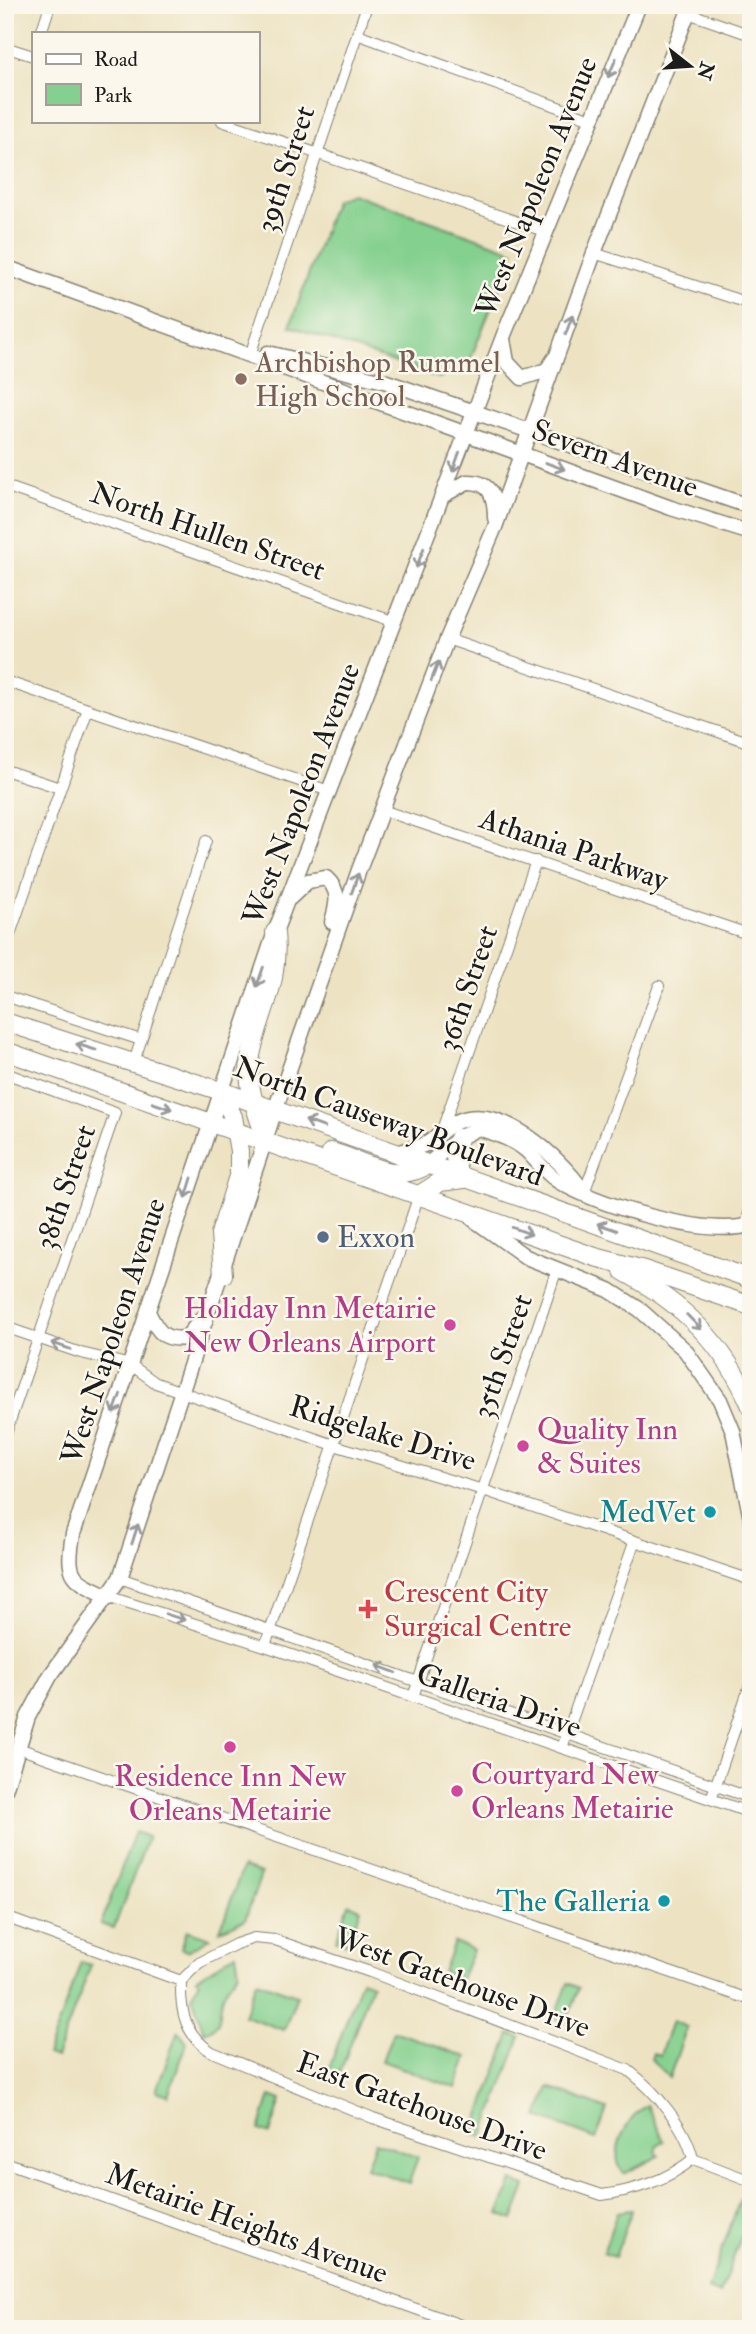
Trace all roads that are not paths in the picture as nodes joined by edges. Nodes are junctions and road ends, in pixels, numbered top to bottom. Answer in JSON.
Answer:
{"nodes":[{"id":1,"x":50,"y":5,"type":"edge"},
{"id":2,"x":366,"y":5,"type":"edge"},
{"id":3,"x":639,"y":5,"type":"edge"},
{"id":4,"x":690,"y":9,"type":"edge"},
{"id":5,"x":41,"y":32,"type":"edge"},
{"id":6,"x":357,"y":33,"type":"junction"},
{"id":7,"x":751,"y":35,"type":"edge"},
{"id":8,"x":5,"y":47,"type":"edge"},
{"id":9,"x":32,"y":56,"type":"edge"},
{"id":10,"x":591,"y":119,"type":"junction"},
{"id":11,"x":225,"y":122,"type":"edge"},
{"id":12,"x":316,"y":153,"type":"junction"},
{"id":13,"x":547,"y":232,"type":"junction"},
{"id":14,"x":594,"y":253,"type":"junction"},
{"id":15,"x":5,"y":267,"type":"edge"},
{"id":16,"x":751,"y":303,"type":"edge"},
{"id":17,"x":146,"y":316,"type":"junction"},
{"id":18,"x":503,"y":337,"type":"junction"},
{"id":19,"x":251,"y":349,"type":"junction"},
{"id":20,"x":559,"y":353,"type":"junction"},
{"id":21,"x":475,"y":411,"type":"junction"},
{"id":22,"x":531,"y":430,"type":"junction"},
{"id":23,"x":467,"y":432,"type":"junction"},
{"id":24,"x":522,"y":453,"type":"junction"},
{"id":25,"x":5,"y":486,"type":"edge"},
{"id":26,"x":444,"y":495,"type":"junction"},
{"id":27,"x":751,"y":507,"type":"edge"},
{"id":28,"x":495,"y":527,"type":"junction"},
{"id":29,"x":751,"y":533,"type":"edge"},
{"id":30,"x":395,"y":622,"type":"junction"},
{"id":31,"x":447,"y":639,"type":"junction"},
{"id":32,"x":5,"y":681,"type":"edge"},
{"id":33,"x":88,"y":709,"type":"junction"},
{"id":34,"x":751,"y":743,"type":"edge"},
{"id":35,"x":5,"y":770,"type":"edge"},
{"id":36,"x":60,"y":788,"type":"junction"},
{"id":37,"x":329,"y":791,"type":"junction"},
{"id":38,"x":382,"y":810,"type":"junction"},
{"id":39,"x":206,"y":841,"type":"dead end"},
{"id":40,"x":536,"y":860,"type":"junction"},
{"id":41,"x":288,"y":899,"type":"junction"},
{"id":42,"x":275,"y":933,"type":"junction"},
{"id":43,"x":751,"y":935,"type":"edge"},
{"id":44,"x":5,"y":949,"type":"edge"},
{"id":45,"x":659,"y":986,"type":"dead end"},
{"id":46,"x":5,"y":996,"type":"edge"},
{"id":47,"x":308,"y":1017,"type":"junction"},
{"id":48,"x":5,"y":1022,"type":"edge"},
{"id":49,"x":141,"y":1040,"type":"junction"},
{"id":50,"x":5,"y":1051,"type":"edge"},
{"id":51,"x":134,"y":1062,"type":"junction"},
{"id":52,"x":5,"y":1073,"type":"edge"},
{"id":53,"x":221,"y":1091,"type":"junction"},
{"id":54,"x":255,"y":1103,"type":"junction"},
{"id":55,"x":275,"y":1110,"type":"junction"},
{"id":56,"x":210,"y":1123,"type":"junction"},
{"id":57,"x":237,"y":1131,"type":"junction"},
{"id":58,"x":442,"y":1131,"type":"junction"},
{"id":59,"x":459,"y":1138,"type":"junction"},
{"id":60,"x":267,"y":1141,"type":"junction"},
{"id":61,"x":303,"y":1154,"type":"junction"},
{"id":62,"x":395,"y":1154,"type":"junction"},
{"id":63,"x":427,"y":1165,"type":"junction"},
{"id":64,"x":465,"y":1176,"type":"junction"},
{"id":65,"x":584,"y":1193,"type":"junction"},
{"id":66,"x":419,"y":1195,"type":"junction"},
{"id":67,"x":751,"y":1203,"type":"edge"},
{"id":68,"x":458,"y":1208,"type":"junction"},
{"id":69,"x":748,"y":1226,"type":"edge"},
{"id":70,"x":684,"y":1254,"type":"junction"},
{"id":71,"x":595,"y":1257,"type":"junction"},
{"id":72,"x":557,"y":1269,"type":"junction"},
{"id":73,"x":751,"y":1269,"type":"edge"},
{"id":74,"x":223,"y":1275,"type":"junction"},
{"id":75,"x":751,"y":1279,"type":"edge"},
{"id":76,"x":215,"y":1297,"type":"junction"},
{"id":77,"x":751,"y":1307,"type":"edge"},
{"id":78,"x":149,"y":1314,"type":"junction"},
{"id":79,"x":5,"y":1327,"type":"edge"},
{"id":80,"x":39,"y":1339,"type":"junction"},
{"id":81,"x":131,"y":1365,"type":"junction"},
{"id":82,"x":181,"y":1392,"type":"junction"},
{"id":83,"x":751,"y":1406,"type":"edge"},
{"id":84,"x":5,"y":1436,"type":"edge"},
{"id":85,"x":334,"y":1445,"type":"junction"},
{"id":86,"x":483,"y":1490,"type":"junction"},
{"id":87,"x":751,"y":1519,"type":"edge"},
{"id":88,"x":634,"y":1543,"type":"junction"},
{"id":89,"x":120,"y":1578,"type":"junction"},
{"id":90,"x":751,"y":1580,"type":"edge"},
{"id":91,"x":110,"y":1597,"type":"junction"},
{"id":92,"x":271,"y":1629,"type":"junction"},
{"id":93,"x":265,"y":1646,"type":"junction"},
{"id":94,"x":418,"y":1681,"type":"junction"},
{"id":95,"x":751,"y":1682,"type":"edge"},
{"id":96,"x":413,"y":1697,"type":"junction"},
{"id":97,"x":567,"y":1734,"type":"junction"},
{"id":98,"x":18,"y":1748,"type":"junction"},
{"id":99,"x":562,"y":1748,"type":"junction"},
{"id":100,"x":716,"y":1786,"type":"junction"},
{"id":101,"x":5,"y":1790,"type":"edge"},
{"id":102,"x":751,"y":1798,"type":"edge"},
{"id":103,"x":711,"y":1799,"type":"junction"},
{"id":104,"x":751,"y":1814,"type":"edge"},
{"id":105,"x":5,"y":1917,"type":"edge"},
{"id":106,"x":181,"y":1982,"type":"junction"},
{"id":107,"x":751,"y":2000,"type":"edge"},
{"id":108,"x":693,"y":2159,"type":"junction"},
{"id":109,"x":5,"y":2162,"type":"edge"},
{"id":110,"x":751,"y":2181,"type":"edge"},
{"id":111,"x":472,"y":2329,"type":"edge"}],
"edges":[{"from":1,"to":5,"type":"street"},
{"from":2,"to":6,"type":"street","name":"39th Street"},
{"from":3,"to":10,"type":"street","name":"West Napoleon Avenue","one_way":true},
{"from":4,"to":7,"type":"street"},
{"from":4,"to":14,"type":"street"},
{"from":6,"to":10,"type":"street"},
{"from":6,"to":12,"type":"street","name":"39th Street"},
{"from":8,"to":9,"type":"street"},
{"from":10,"to":13,"type":"street","name":"West Napoleon Avenue"},
{"from":11,"to":12,"type":"street"},
{"from":12,"to":13,"type":"street"},
{"from":12,"to":19,"type":"street","name":"39th Street"},
{"from":13,"to":18,"type":"street","name":"West Napoleon Avenue"},
{"from":14,"to":16,"type":"street"},
{"from":20,"to":14,"type":"street","one_way":true},
{"from":15,"to":17,"type":"street","name":"Severn Avenue"},
{"from":17,"to":19,"type":"street","name":"Severn Avenue"},
{"from":17,"to":23,"type":"street","name":"Severn Avenue"},
{"from":18,"to":20,"type":"street"},
{"from":18,"to":21,"type":"street","name":"West Napoleon Avenue"},
{"from":19,"to":21,"type":"street","name":"Severn Avenue"},
{"from":20,"to":22,"type":"street"},
{"from":21,"to":22,"type":"street","name":"Severn Avenue"},
{"from":21,"to":23,"type":"street","name":"West Napoleon Avenue"},
{"from":22,"to":24,"type":"street"},
{"from":22,"to":27,"type":"street","name":"Severn Avenue"},
{"from":23,"to":24,"type":"street","name":"Severn Avenue"},
{"from":23,"to":26,"type":"street","name":"West Napoleon Avenue","one_way":true},
{"from":24,"to":28,"type":"street"},
{"from":24,"to":29,"type":"street","name":"Severn Avenue","one_way":true},
{"from":25,"to":30,"type":"street","name":"North Hullen Street"},
{"from":26,"to":28,"type":"street"},
{"from":26,"to":30,"type":"street","name":"West Napoleon Avenue","one_way":true},
{"from":28,"to":31,"type":"street"},
{"from":30,"to":37,"type":"street","name":"West Napoleon Avenue"},
{"from":31,"to":34,"type":"street"},
{"from":38,"to":31,"type":"street","one_way":true},
{"from":32,"to":33,"type":"street"},
{"from":33,"to":36,"type":"street"},
{"from":33,"to":37,"type":"street"},
{"from":35,"to":36,"type":"street"},
{"from":36,"to":44,"type":"street"},
{"from":37,"to":41,"type":"street","name":"West Napoleon Avenue"},
{"from":38,"to":40,"type":"street","name":"Athania Parkway"},
{"from":47,"to":38,"type":"street","one_way":true},
{"from":39,"to":49,"type":"street"},
{"from":40,"to":43,"type":"street","name":"Athania Parkway"},
{"from":40,"to":58,"type":"street","name":"36th Street"},
{"from":41,"to":42,"type":"street","name":"West Napoleon Avenue"},
{"from":41,"to":47,"type":"street"},
{"from":42,"to":53,"type":"street","name":"West Napoleon Avenue","one_way":true},
{"from":42,"to":54,"type":"highway"},
{"from":45,"to":65,"type":"street"},
{"from":46,"to":49,"type":"street"},
{"from":47,"to":55,"type":"street"},
{"from":51,"to":48,"type":"highway","name":"North Causeway Boulevard","one_way":true},
{"from":49,"to":51,"type":"street"},
{"from":50,"to":56,"type":"highway","name":"North Causeway Boulevard","one_way":true},
{"from":51,"to":53,"type":"highway","name":"North Causeway Boulevard"},
{"from":52,"to":80,"type":"street","name":"38th Street"},
{"from":53,"to":54,"type":"highway","name":"North Causeway Boulevard"},
{"from":53,"to":56,"type":"street","name":"West Napoleon Avenue"},
{"from":53,"to":57,"type":"highway"},
{"from":54,"to":55,"type":"highway","name":"North Causeway Boulevard"},
{"from":54,"to":60,"type":"highway"},
{"from":55,"to":60,"type":"street"},
{"from":62,"to":55,"type":"highway","name":"North Causeway Boulevard","one_way":true},
{"from":56,"to":57,"type":"highway","name":"North Causeway Boulevard"},
{"from":56,"to":78,"type":"street","name":"West Napoleon Avenue","one_way":true},
{"from":57,"to":60,"type":"highway","name":"North Causeway Boulevard"},
{"from":57,"to":74,"type":"highway"},
{"from":58,"to":62,"type":"street"},
{"from":58,"to":65,"type":"street"},
{"from":59,"to":63,"type":"street"},
{"from":59,"to":64,"type":"highway"},
{"from":59,"to":65,"type":"street"},
{"from":60,"to":61,"type":"highway","name":"North Causeway Boulevard"},
{"from":60,"to":74,"type":"street"},
{"from":61,"to":63,"type":"highway"},
{"from":61,"to":66,"type":"highway","name":"North Causeway Boulevard"},
{"from":62,"to":63,"type":"highway","name":"North Causeway Boulevard"},
{"from":63,"to":64,"type":"highway","name":"North Causeway Boulevard"},
{"from":64,"to":66,"type":"highway"},
{"from":70,"to":64,"type":"highway","name":"North Causeway Boulevard","one_way":true},
{"from":65,"to":69,"type":"street"},
{"from":66,"to":68,"type":"highway","name":"North Causeway Boulevard"},
{"from":66,"to":85,"type":"street"},
{"from":67,"to":69,"type":"street"},
{"from":68,"to":71,"type":"highway","name":"North Causeway Boulevard","one_way":true},
{"from":68,"to":72,"type":"street"},
{"from":70,"to":73,"type":"highway"},
{"from":70,"to":75,"type":"highway","name":"North Causeway Boulevard"},
{"from":71,"to":77,"type":"highway","name":"North Causeway Boulevard"},
{"from":71,"to":83,"type":"highway","one_way":true},
{"from":72,"to":86,"type":"street","name":"35th Street"},
{"from":72,"to":87,"type":"street"},
{"from":74,"to":76,"type":"street"},
{"from":76,"to":78,"type":"street"},
{"from":76,"to":82,"type":"street"},
{"from":78,"to":81,"type":"street","name":"West Napoleon Avenue"},
{"from":79,"to":80,"type":"street","name":"Ridgelake Drive"},
{"from":81,"to":80,"type":"street","name":"Ridgelake Drive","one_way":true},
{"from":80,"to":84,"type":"street","name":"38th Street"},
{"from":81,"to":82,"type":"street","name":"Ridgelake Drive"},
{"from":81,"to":91,"type":"street","name":"West Napoleon Avenue","one_way":true},
{"from":82,"to":85,"type":"street","name":"Ridgelake Drive"},
{"from":89,"to":82,"type":"street","one_way":true},
{"from":85,"to":86,"type":"street","name":"Ridgelake Drive"},
{"from":85,"to":92,"type":"street"},
{"from":86,"to":88,"type":"street","name":"Ridgelake Drive"},
{"from":86,"to":94,"type":"street","name":"35th Street"},
{"from":88,"to":90,"type":"street","name":"Ridgelake Drive"},
{"from":88,"to":97,"type":"street"},
{"from":89,"to":91,"type":"street"},
{"from":89,"to":92,"type":"street","name":"Galleria Drive"},
{"from":91,"to":93,"type":"street","name":"Galleria Drive","one_way":true},
{"from":91,"to":98,"type":"street"},
{"from":92,"to":93,"type":"street"},
{"from":94,"to":92,"type":"street","name":"Galleria Drive","one_way":true},
{"from":93,"to":96,"type":"street","name":"Galleria Drive"},
{"from":94,"to":96,"type":"street","name":"35th Street"},
{"from":94,"to":97,"type":"street","name":"Galleria Drive"},
{"from":95,"to":100,"type":"street"},
{"from":96,"to":99,"type":"street","name":"Galleria Drive"},
{"from":97,"to":99,"type":"street"},
{"from":97,"to":100,"type":"street","name":"Galleria Drive"},
{"from":98,"to":101,"type":"street"},
{"from":98,"to":107,"type":"street"},
{"from":99,"to":103,"type":"street","name":"Galleria Drive"},
{"from":100,"to":102,"type":"street","name":"Galleria Drive"},
{"from":100,"to":103,"type":"street"},
{"from":103,"to":104,"type":"street","name":"Galleria Drive"},
{"from":105,"to":106,"type":"street"},
{"from":106,"to":108,"type":"street","name":"West Gatehouse Drive"},
{"from":106,"to":108,"type":"street","name":"East Gatehouse Drive"},
{"from":108,"to":110,"type":"street"},
{"from":109,"to":111,"type":"street","name":"Metairie Heights Avenue"}]}
